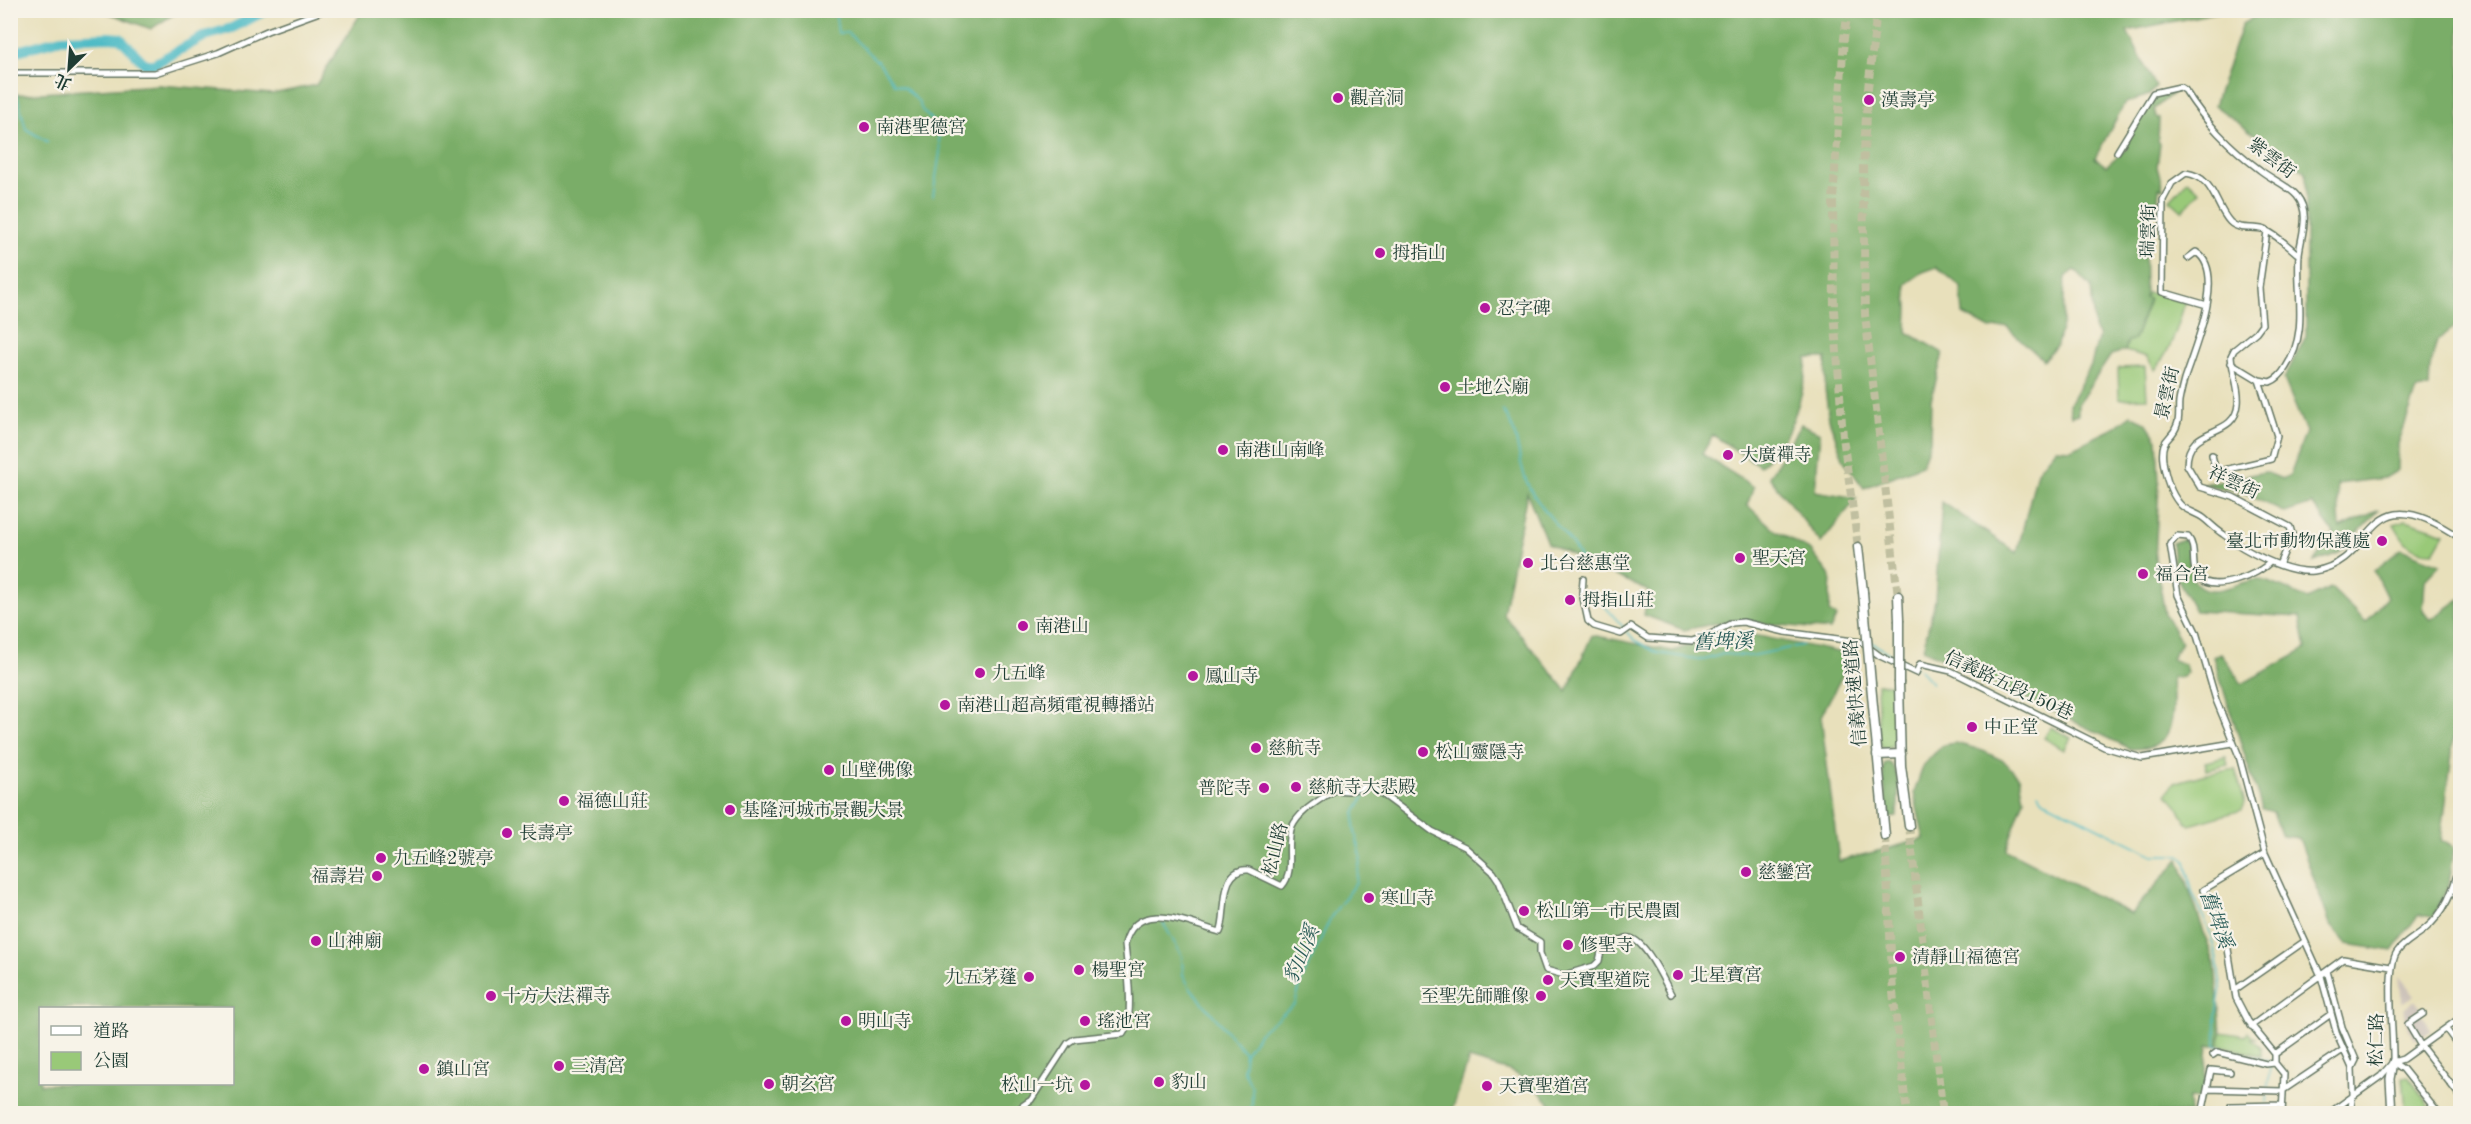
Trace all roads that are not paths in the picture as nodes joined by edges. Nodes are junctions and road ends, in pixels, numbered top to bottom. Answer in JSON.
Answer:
{"nodes":[{"id":1,"x":325,"y":10,"type":"edge"},
{"id":2,"x":10,"y":74,"type":"edge"},
{"id":3,"x":2117,"y":152,"type":"dead end"},
{"id":4,"x":2267,"y":231,"type":"junction"},
{"id":5,"x":2299,"y":255,"type":"junction"},
{"id":6,"x":2188,"y":258,"type":"dead end"},
{"id":7,"x":2207,"y":305,"type":"junction"},
{"id":8,"x":2232,"y":363,"type":"junction"},
{"id":9,"x":2259,"y":380,"type":"junction"},
{"id":10,"x":2212,"y":455,"type":"dead end"},
{"id":11,"x":2460,"y":538,"type":"edge"},
{"id":12,"x":1858,"y":547,"type":"tunnel mouth"},
{"id":13,"x":2270,"y":561,"type":"junction"},
{"id":14,"x":2279,"y":565,"type":"junction"},
{"id":15,"x":1583,"y":579,"type":"dead end"},
{"id":16,"x":1898,"y":596,"type":"tunnel mouth"},
{"id":17,"x":2233,"y":743,"type":"junction"},
{"id":18,"x":1901,"y":754,"type":"junction"},
{"id":19,"x":1877,"y":755,"type":"junction"},
{"id":20,"x":1909,"y":826,"type":"tunnel mouth"},
{"id":21,"x":1885,"y":836,"type":"tunnel mouth"},
{"id":22,"x":2265,"y":853,"type":"junction"},
{"id":23,"x":2460,"y":866,"type":"edge"},
{"id":24,"x":2305,"y":941,"type":"junction"},
{"id":25,"x":2391,"y":967,"type":"junction"},
{"id":26,"x":2327,"y":971,"type":"junction"},
{"id":27,"x":2321,"y":976,"type":"junction"},
{"id":28,"x":2236,"y":989,"type":"junction"},
{"id":29,"x":1671,"y":994,"type":"dead end"},
{"id":30,"x":2331,"y":1014,"type":"junction"},
{"id":31,"x":2423,"y":1014,"type":"dead end"},
{"id":32,"x":2460,"y":1018,"type":"edge"},
{"id":33,"x":2252,"y":1026,"type":"junction"},
{"id":34,"x":2446,"y":1029,"type":"junction"},
{"id":35,"x":2421,"y":1046,"type":"junction"},
{"id":36,"x":2460,"y":1048,"type":"edge"},
{"id":37,"x":2343,"y":1050,"type":"junction"},
{"id":38,"x":2275,"y":1054,"type":"junction"},
{"id":39,"x":2213,"y":1055,"type":"dead end"},
{"id":40,"x":2393,"y":1062,"type":"junction"},
{"id":41,"x":2275,"y":1063,"type":"junction"},
{"id":42,"x":2352,"y":1068,"type":"junction"},
{"id":43,"x":2230,"y":1072,"type":"dead end"},
{"id":44,"x":2208,"y":1089,"type":"junction"},
{"id":45,"x":2282,"y":1091,"type":"junction"},
{"id":46,"x":2353,"y":1094,"type":"junction"},
{"id":47,"x":2460,"y":1096,"type":"edge"},
{"id":48,"x":2282,"y":1105,"type":"junction"},
{"id":49,"x":1023,"y":1106,"type":"dead end"},
{"id":50,"x":2231,"y":1106,"type":"dead end"},
{"id":51,"x":2202,"y":1113,"type":"edge"},
{"id":52,"x":2282,"y":1113,"type":"edge"},
{"id":53,"x":2328,"y":1113,"type":"edge"},
{"id":54,"x":2350,"y":1113,"type":"edge"},
{"id":55,"x":2392,"y":1113,"type":"edge"},
{"id":56,"x":2439,"y":1113,"type":"edge"}],
"edges":[{"from":1,"to":2,"type":"street"},
{"from":3,"to":5,"type":"street","name":"紫雲街"},
{"from":4,"to":5,"type":"street"},
{"from":4,"to":7,"type":"street","name":"瑞雲街"},
{"from":4,"to":8,"type":"street"},
{"from":5,"to":9,"type":"street","name":"紫雲街"},
{"from":6,"to":7,"type":"street","name":"景雲街"},
{"from":7,"to":13,"type":"street","name":"景雲街"},
{"from":8,"to":9,"type":"street"},
{"from":8,"to":14,"type":"street","name":"祥雲街"},
{"from":9,"to":10,"type":"street"},
{"from":11,"to":14,"type":"street","name":"景雲街"},
{"from":12,"to":19,"type":"highway","name":"信義快速道路","bridge":true},
{"from":13,"to":14,"type":"street","name":"景雲街"},
{"from":13,"to":17,"type":"street"},
{"from":15,"to":17,"type":"street","name":"信義路五段150巷"},
{"from":16,"to":18,"type":"highway","bridge":true},
{"from":17,"to":22,"type":"street"},
{"from":18,"to":19,"type":"highway"},
{"from":18,"to":20,"type":"highway"},
{"from":19,"to":21,"type":"highway","name":"信義快速道路"},
{"from":22,"to":24,"type":"street"},
{"from":22,"to":28,"type":"street"},
{"from":23,"to":25,"type":"street"},
{"from":24,"to":27,"type":"street"},
{"from":24,"to":28,"type":"street"},
{"from":25,"to":26,"type":"street"},
{"from":25,"to":40,"type":"street","name":"松仁路"},
{"from":26,"to":27,"type":"street"},
{"from":26,"to":42,"type":"street"},
{"from":27,"to":30,"type":"street"},
{"from":27,"to":33,"type":"street"},
{"from":28,"to":33,"type":"street"},
{"from":29,"to":49,"type":"street","name":"松山路"},
{"from":30,"to":37,"type":"street"},
{"from":30,"to":38,"type":"street"},
{"from":31,"to":35,"type":"street"},
{"from":32,"to":34,"type":"street"},
{"from":33,"to":38,"type":"street"},
{"from":34,"to":35,"type":"street"},
{"from":34,"to":36,"type":"street"},
{"from":35,"to":40,"type":"street"},
{"from":35,"to":47,"type":"street"},
{"from":37,"to":42,"type":"street"},
{"from":37,"to":45,"type":"street"},
{"from":38,"to":41,"type":"street"},
{"from":39,"to":41,"type":"street"},
{"from":40,"to":46,"type":"street"},
{"from":40,"to":55,"type":"street","name":"松仁路"},
{"from":40,"to":56,"type":"street"},
{"from":41,"to":45,"type":"street"},
{"from":42,"to":46,"type":"street"},
{"from":43,"to":44,"type":"street"},
{"from":44,"to":45,"type":"street"},
{"from":44,"to":51,"type":"street"},
{"from":45,"to":48,"type":"street"},
{"from":46,"to":53,"type":"street"},
{"from":46,"to":54,"type":"street"},
{"from":48,"to":50,"type":"street"},
{"from":48,"to":52,"type":"street"}]}
